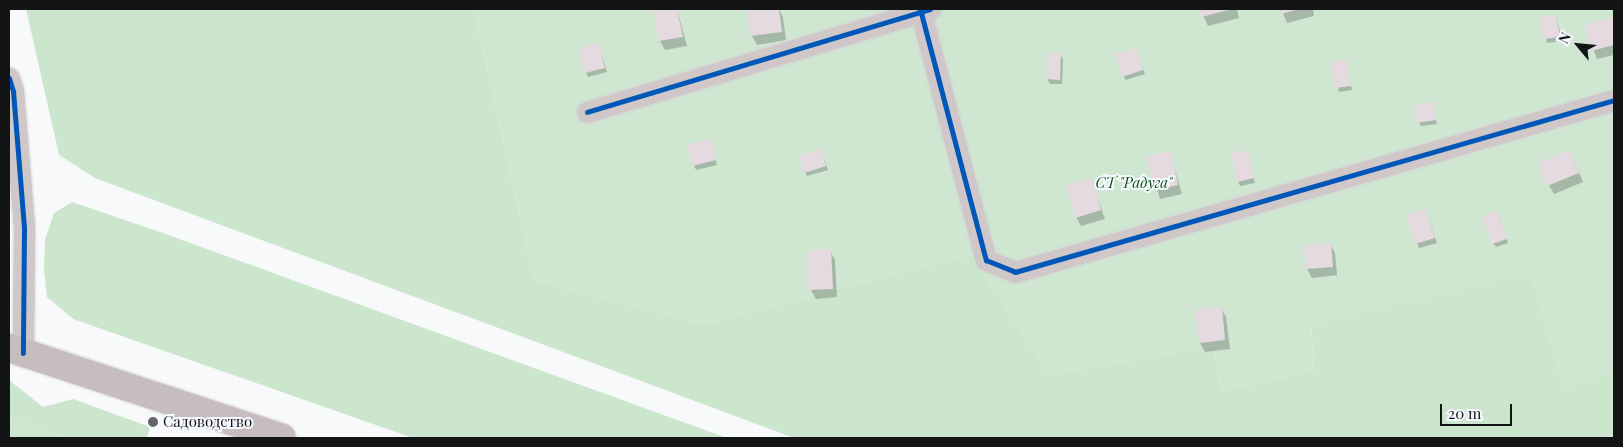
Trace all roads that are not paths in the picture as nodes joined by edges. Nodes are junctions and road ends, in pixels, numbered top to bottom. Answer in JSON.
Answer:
{"nodes":[{"id":1,"x":924,"y":10,"type":"edge"},
{"id":2,"x":9,"y":78,"type":"edge"},
{"id":3,"x":1614,"y":100,"type":"edge"},
{"id":4,"x":587,"y":112,"type":"dead end"},
{"id":5,"x":16,"y":350,"type":"edge"},
{"id":6,"x":282,"y":438,"type":"edge"}],
"edges":[{"from":1,"to":3,"type":"street"},
{"from":1,"to":4,"type":"street"},
{"from":2,"to":5,"type":"street"},
{"from":5,"to":6,"type":"main road"}]}
